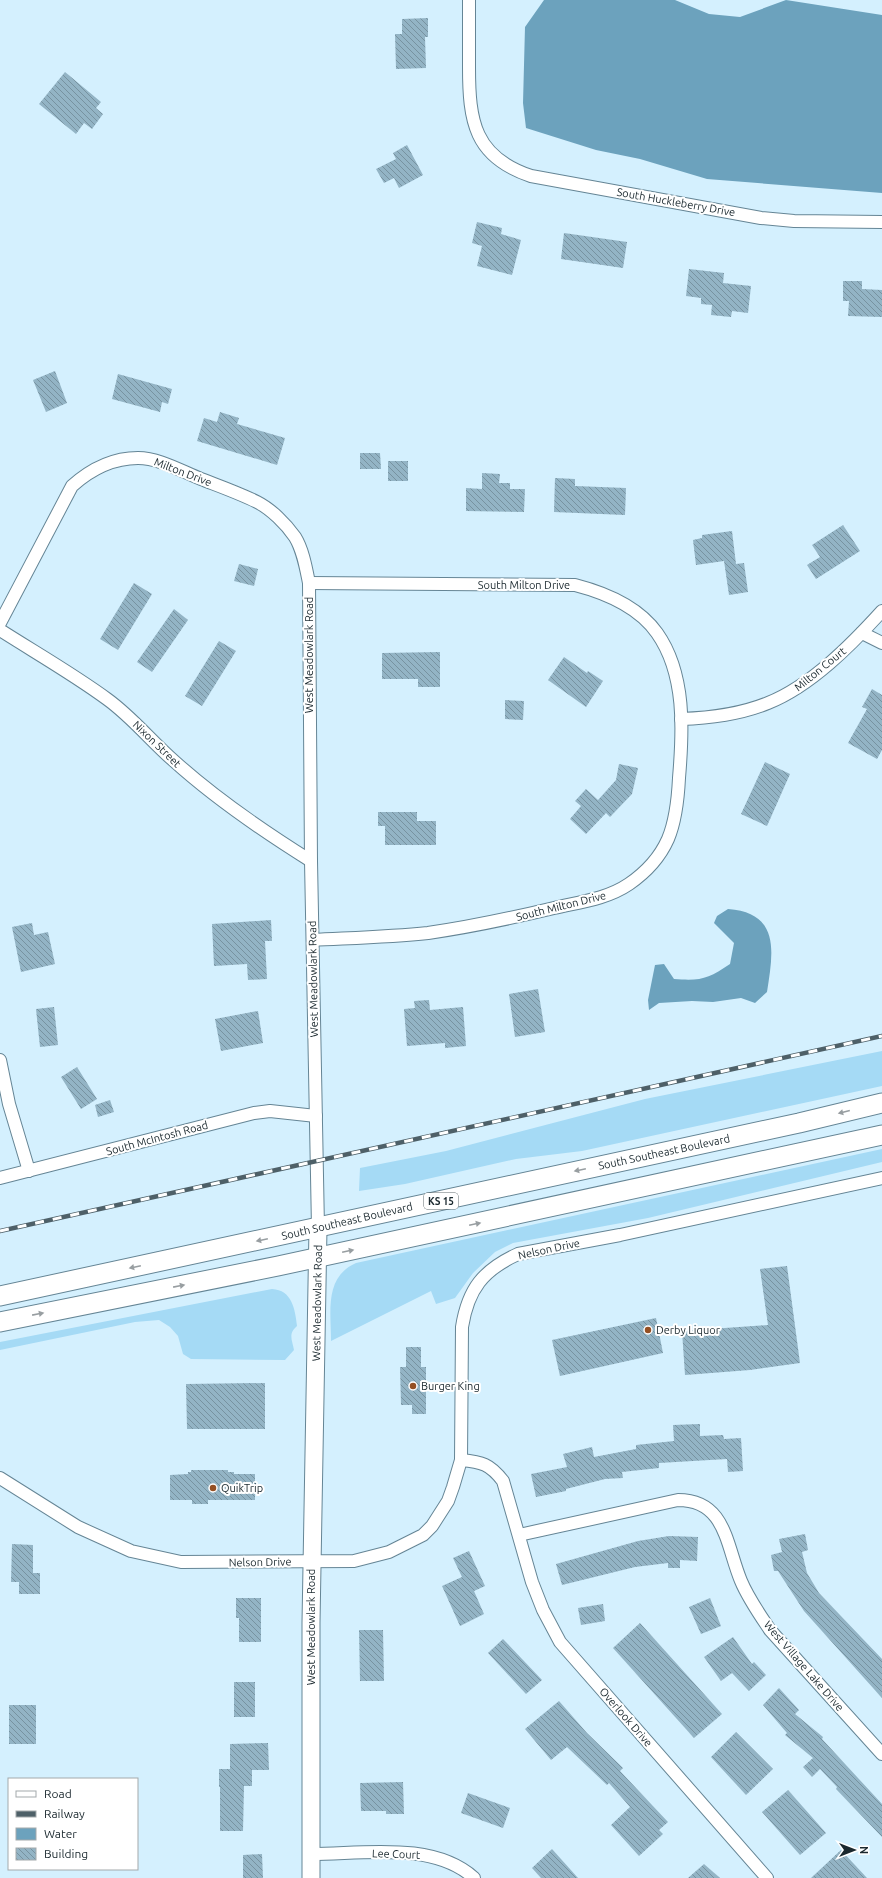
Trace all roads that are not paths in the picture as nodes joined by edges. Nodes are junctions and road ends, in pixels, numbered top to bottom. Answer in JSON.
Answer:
{"nodes":[{"id":1,"x":469,"y":0,"type":"edge"},
{"id":2,"x":882,"y":222,"type":"edge"},
{"id":3,"x":309,"y":584,"type":"junction"},
{"id":4,"x":882,"y":611,"type":"edge"},
{"id":5,"x":0,"y":623,"type":"edge"},
{"id":6,"x":0,"y":630,"type":"edge"},
{"id":7,"x":862,"y":633,"type":"junction"},
{"id":8,"x":882,"y":643,"type":"edge"},
{"id":9,"x":682,"y":719,"type":"junction"},
{"id":10,"x":311,"y":861,"type":"junction"},
{"id":11,"x":313,"y":940,"type":"junction"},
{"id":12,"x":0,"y":1060,"type":"edge"},
{"id":13,"x":882,"y":1103,"type":"edge"},
{"id":14,"x":316,"y":1116,"type":"junction"},
{"id":15,"x":882,"y":1135,"type":"edge"},
{"id":16,"x":29,"y":1171,"type":"junction"},
{"id":17,"x":0,"y":1178,"type":"edge"},
{"id":18,"x":882,"y":1178,"type":"edge"},
{"id":19,"x":318,"y":1228,"type":"junction"},
{"id":20,"x":318,"y":1258,"type":"junction"},
{"id":21,"x":0,"y":1296,"type":"edge"},
{"id":22,"x":0,"y":1322,"type":"edge"},
{"id":23,"x":461,"y":1460,"type":"junction"},
{"id":24,"x":0,"y":1478,"type":"edge"},
{"id":25,"x":519,"y":1535,"type":"junction"},
{"id":26,"x":312,"y":1561,"type":"junction"},
{"id":27,"x":882,"y":1754,"type":"edge"},
{"id":28,"x":311,"y":1854,"type":"junction"},
{"id":29,"x":311,"y":1878,"type":"edge"},
{"id":30,"x":474,"y":1878,"type":"edge"},
{"id":31,"x":767,"y":1878,"type":"edge"}],
"edges":[{"from":1,"to":2,"type":"street","name":"South Huckleberry Drive"},
{"from":3,"to":5,"type":"street","name":"Milton Drive"},
{"from":3,"to":9,"type":"street","name":"South Milton Drive"},
{"from":3,"to":10,"type":"street","name":"West Meadowlark Road"},
{"from":4,"to":7,"type":"street","name":"Milton Court"},
{"from":6,"to":10,"type":"street","name":"Nixon Street"},
{"from":7,"to":8,"type":"street"},
{"from":7,"to":9,"type":"street","name":"Milton Court"},
{"from":9,"to":11,"type":"street","name":"South Milton Drive"},
{"from":10,"to":11,"type":"street","name":"West Meadowlark Road"},
{"from":11,"to":14,"type":"street","name":"West Meadowlark Road"},
{"from":12,"to":16,"type":"street"},
{"from":13,"to":19,"type":"main road","name":"South Southeast Boulevard","number":"KS 15","one_way":true},
{"from":14,"to":16,"type":"street","name":"South McIntosh Road"},
{"from":14,"to":19,"type":"street","name":"West Meadowlark Road"},
{"from":20,"to":15,"type":"main road","one_way":true},
{"from":16,"to":17,"type":"street","name":"South McIntosh Road"},
{"from":18,"to":23,"type":"street","name":"Nelson Drive"},
{"from":19,"to":20,"type":"main road","name":"West Meadowlark Road"},
{"from":19,"to":21,"type":"main road","name":"South Southeast Boulevard","number":"KS 15","one_way":true},
{"from":22,"to":20,"type":"main road","one_way":true},
{"from":20,"to":26,"type":"main road","name":"West Meadowlark Road"},
{"from":23,"to":25,"type":"street","name":"Overlook Drive"},
{"from":23,"to":26,"type":"street","name":"Nelson Drive"},
{"from":24,"to":26,"type":"street","name":"Nelson Drive"},
{"from":25,"to":27,"type":"street","name":"West Village Lake Drive"},
{"from":25,"to":31,"type":"street","name":"Overlook Drive"},
{"from":26,"to":28,"type":"main road","name":"West Meadowlark Road"},
{"from":28,"to":29,"type":"main road","name":"West Meadowlark Road"},
{"from":28,"to":30,"type":"street","name":"Lee Court"}]}
